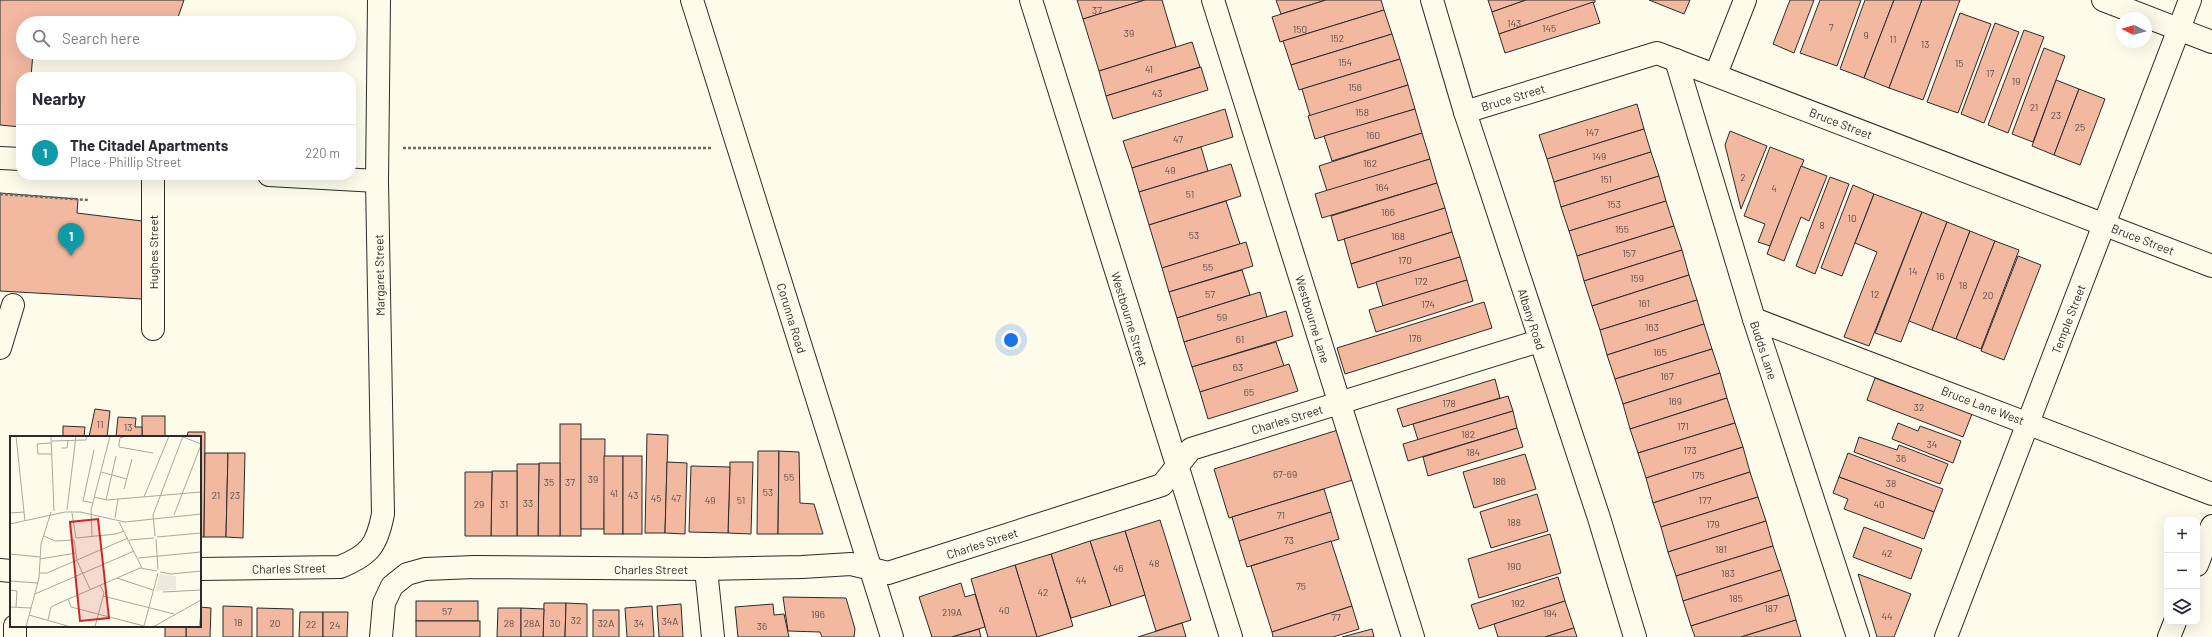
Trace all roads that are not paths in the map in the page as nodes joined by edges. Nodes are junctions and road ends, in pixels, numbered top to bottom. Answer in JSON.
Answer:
{"nodes":[{"id":1,"x":379,"y":0,"type":"edge"},
{"id":2,"x":692,"y":0,"type":"edge"},
{"id":3,"x":1031,"y":0,"type":"edge"},
{"id":4,"x":1213,"y":0,"type":"edge"},
{"id":5,"x":1432,"y":0,"type":"edge"},
{"id":6,"x":1745,"y":0,"type":"edge"},
{"id":7,"x":2103,"y":0,"type":"edge"},
{"id":8,"x":2190,"y":0,"type":"edge"},
{"id":9,"x":2179,"y":29,"type":"junction"},
{"id":10,"x":2212,"y":42,"type":"edge"},
{"id":11,"x":1676,"y":60,"type":"junction"},
{"id":12,"x":1716,"y":74,"type":"junction"},
{"id":13,"x":1465,"y":112,"type":"junction"},
{"id":14,"x":0,"y":158,"type":"edge"},
{"id":15,"x":16,"y":159,"type":"edge"},
{"id":16,"x":153,"y":180,"type":"edge"},
{"id":17,"x":356,"y":180,"type":"edge"},
{"id":18,"x":377,"y":181,"type":"junction"},
{"id":19,"x":2105,"y":225,"type":"junction"},
{"id":20,"x":2212,"y":266,"type":"edge"},
{"id":21,"x":13,"y":305,"type":"dead end"},
{"id":22,"x":1754,"y":319,"type":"junction"},
{"id":23,"x":153,"y":329,"type":"dead end"},
{"id":24,"x":1539,"y":341,"type":"junction"},
{"id":25,"x":0,"y":348,"type":"edge"},
{"id":26,"x":1339,"y":403,"type":"junction"},
{"id":27,"x":2027,"y":422,"type":"junction"},
{"id":28,"x":1177,"y":468,"type":"junction"},
{"id":29,"x":2212,"y":494,"type":"edge"},
{"id":30,"x":2212,"y":526,"type":"edge"},
{"id":31,"x":372,"y":548,"type":"joint"},
{"id":32,"x":2200,"y":557,"type":"edge"},
{"id":33,"x":870,"y":568,"type":"junction"},
{"id":34,"x":201,"y":569,"type":"edge"},
{"id":35,"x":706,"y":569,"type":"junction"},
{"id":36,"x":0,"y":570,"type":"edge"},
{"id":37,"x":10,"y":571,"type":"edge"},
{"id":38,"x":2174,"y":625,"type":"edge"},
{"id":39,"x":381,"y":637,"type":"edge"},
{"id":40,"x":713,"y":637,"type":"edge"},
{"id":41,"x":892,"y":637,"type":"edge"},
{"id":42,"x":1231,"y":637,"type":"edge"},
{"id":43,"x":1413,"y":637,"type":"edge"},
{"id":44,"x":1635,"y":637,"type":"edge"},
{"id":45,"x":1858,"y":637,"type":"edge"},
{"id":46,"x":1946,"y":637,"type":"edge"},
{"id":47,"x":2169,"y":637,"type":"edge"}],
"edges":[{"from":1,"to":18,"type":"street","name":"Margaret Street"},
{"from":2,"to":33,"type":"street","name":"Corunna Road"},
{"from":3,"to":28,"type":"street","name":"Westbourne Street"},
{"from":4,"to":26,"type":"street","name":"Westbourne Lane"},
{"from":5,"to":13,"type":"street","name":"Albany Road"},
{"from":6,"to":12,"type":"street"},
{"from":7,"to":9,"type":"street"},
{"from":8,"to":9,"type":"street","name":"Temple Street"},
{"from":9,"to":10,"type":"street"},
{"from":9,"to":19,"type":"street","name":"Temple Street"},
{"from":11,"to":12,"type":"street","name":"Bruce Street"},
{"from":11,"to":13,"type":"street","name":"Bruce Street"},
{"from":11,"to":22,"type":"street","name":"Budds Lane"},
{"from":12,"to":19,"type":"street","name":"Bruce Street"},
{"from":13,"to":24,"type":"street","name":"Albany Road"},
{"from":14,"to":15,"type":"street"},
{"from":16,"to":23,"type":"street","name":"Hughes Street"},
{"from":17,"to":18,"type":"street"},
{"from":18,"to":31,"type":"street","name":"Margaret Street"},
{"from":19,"to":20,"type":"street","name":"Bruce Street"},
{"from":19,"to":27,"type":"street","name":"Temple Street"},
{"from":21,"to":25,"type":"street"},
{"from":22,"to":27,"type":"street","name":"Bruce Lane West"},
{"from":22,"to":45,"type":"street","name":"Budds Lane"},
{"from":24,"to":26,"type":"street","name":"Charles Street"},
{"from":24,"to":44,"type":"street","name":"Albany Road"},
{"from":26,"to":28,"type":"street","name":"Charles Street"},
{"from":26,"to":43,"type":"street","name":"Westbourne Lane"},
{"from":27,"to":29,"type":"street","name":"Bruce Lane West"},
{"from":27,"to":46,"type":"street","name":"Temple Street"},
{"from":28,"to":33,"type":"street","name":"Charles Street"},
{"from":28,"to":42,"type":"street","name":"Westbourne Street"},
{"from":30,"to":32,"type":"street"},
{"from":31,"to":34,"type":"street","name":"Charles Street"},
{"from":33,"to":35,"type":"street","name":"Charles Street"},
{"from":33,"to":41,"type":"street","name":"Corunna Road"},
{"from":35,"to":39,"type":"street","name":"Charles Street"},
{"from":35,"to":40,"type":"street"},
{"from":36,"to":37,"type":"street"},
{"from":38,"to":47,"type":"street"}]}
